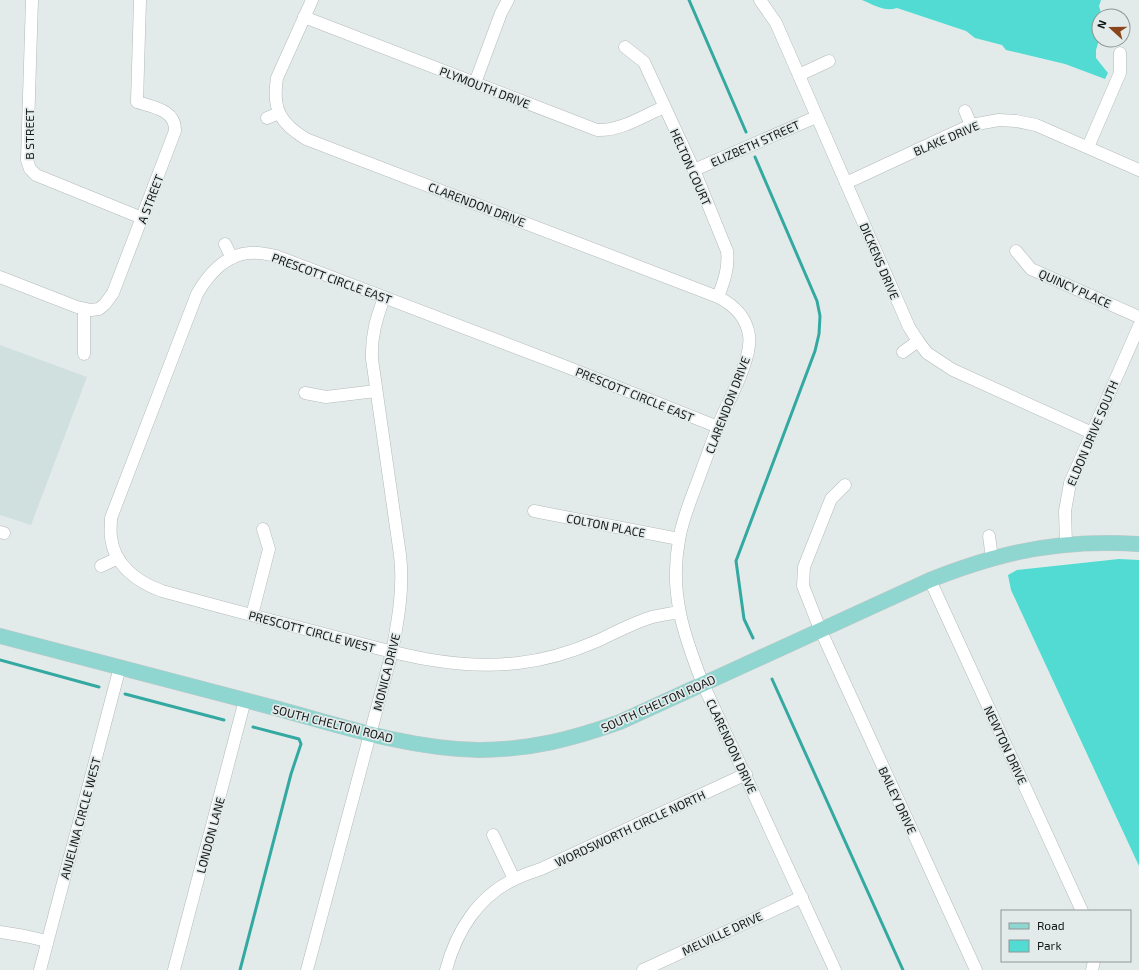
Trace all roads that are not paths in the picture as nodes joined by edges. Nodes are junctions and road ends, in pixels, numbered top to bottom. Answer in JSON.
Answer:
{"nodes":[{"id":1,"x":32,"y":0,"type":"edge"},
{"id":2,"x":140,"y":0,"type":"edge"},
{"id":3,"x":312,"y":0,"type":"edge"},
{"id":4,"x":508,"y":0,"type":"edge"},
{"id":5,"x":760,"y":0,"type":"edge"},
{"id":6,"x":304,"y":17,"type":"junction"},
{"id":7,"x":625,"y":47,"type":"dead end"},
{"id":8,"x":1120,"y":53,"type":"dead end"},
{"id":9,"x":829,"y":61,"type":"dead end"},
{"id":10,"x":799,"y":75,"type":"junction"},
{"id":11,"x":475,"y":83,"type":"junction"},
{"id":12,"x":664,"y":106,"type":"junction"},
{"id":13,"x":965,"y":111,"type":"dead end"},
{"id":14,"x":279,"y":113,"type":"junction"},
{"id":15,"x":816,"y":117,"type":"junction"},
{"id":16,"x":266,"y":118,"type":"dead end"},
{"id":17,"x":971,"y":125,"type":"junction"},
{"id":18,"x":1088,"y":146,"type":"junction"},
{"id":19,"x":694,"y":170,"type":"junction"},
{"id":20,"x":1139,"y":170,"type":"edge"},
{"id":21,"x":846,"y":183,"type":"junction"},
{"id":22,"x":142,"y":218,"type":"junction"},
{"id":23,"x":225,"y":244,"type":"dead end"},
{"id":24,"x":1016,"y":251,"type":"dead end"},
{"id":25,"x":232,"y":258,"type":"junction"},
{"id":26,"x":0,"y":277,"type":"edge"},
{"id":27,"x":718,"y":297,"type":"junction"},
{"id":28,"x":384,"y":298,"type":"junction"},
{"id":29,"x":84,"y":309,"type":"junction"},
{"id":30,"x":1139,"y":317,"type":"edge"},
{"id":31,"x":1139,"y":326,"type":"edge"},
{"id":32,"x":918,"y":341,"type":"junction"},
{"id":33,"x":903,"y":352,"type":"dead end"},
{"id":34,"x":84,"y":354,"type":"dead end"},
{"id":35,"x":376,"y":391,"type":"junction"},
{"id":36,"x":304,"y":393,"type":"dead end"},
{"id":37,"x":718,"y":427,"type":"junction"},
{"id":38,"x":1092,"y":433,"type":"junction"},
{"id":39,"x":845,"y":485,"type":"dead end"},
{"id":40,"x":534,"y":511,"type":"dead end"},
{"id":41,"x":263,"y":529,"type":"dead end"},
{"id":42,"x":989,"y":536,"type":"dead end"},
{"id":43,"x":679,"y":539,"type":"junction"},
{"id":44,"x":1139,"y":544,"type":"edge"},
{"id":45,"x":1066,"y":545,"type":"junction"},
{"id":46,"x":118,"y":558,"type":"junction"},
{"id":47,"x":992,"y":558,"type":"junction"},
{"id":48,"x":101,"y":566,"type":"dead end"},
{"id":49,"x":930,"y":580,"type":"junction"},
{"id":50,"x":679,"y":612,"type":"junction"},
{"id":51,"x":252,"y":615,"type":"junction"},
{"id":52,"x":820,"y":629,"type":"junction"},
{"id":53,"x":0,"y":636,"type":"edge"},
{"id":54,"x":392,"y":652,"type":"junction"},
{"id":55,"x":120,"y":667,"type":"junction"},
{"id":56,"x":703,"y":684,"type":"junction"},
{"id":57,"x":245,"y":700,"type":"junction"},
{"id":58,"x":370,"y":733,"type":"junction"},
{"id":59,"x":746,"y":774,"type":"junction"},
{"id":60,"x":493,"y":835,"type":"dead end"},
{"id":61,"x":514,"y":879,"type":"junction"},
{"id":62,"x":802,"y":897,"type":"junction"},
{"id":63,"x":1082,"y":910,"type":"edge"},
{"id":64,"x":0,"y":932,"type":"edge"},
{"id":65,"x":47,"y":941,"type":"junction"},
{"id":66,"x":40,"y":970,"type":"edge"},
{"id":67,"x":174,"y":970,"type":"edge"},
{"id":68,"x":308,"y":970,"type":"edge"},
{"id":69,"x":446,"y":970,"type":"edge"},
{"id":70,"x":643,"y":970,"type":"edge"},
{"id":71,"x":835,"y":970,"type":"edge"},
{"id":72,"x":976,"y":970,"type":"edge"}],
"edges":[{"from":1,"to":22,"type":"street","name":"B STREET"},
{"from":2,"to":22,"type":"street","name":"A STREET"},
{"from":3,"to":6,"type":"street","name":"CLARENDON DRIVE"},
{"from":4,"to":11,"type":"street"},
{"from":5,"to":10,"type":"street","name":"DICKENS DRIVE"},
{"from":6,"to":11,"type":"street","name":"PLYMOUTH DRIVE"},
{"from":6,"to":14,"type":"street","name":"CLARENDON DRIVE"},
{"from":7,"to":12,"type":"street","name":"HELTON COURT"},
{"from":8,"to":18,"type":"street"},
{"from":9,"to":10,"type":"street"},
{"from":10,"to":15,"type":"street","name":"DICKENS DRIVE"},
{"from":11,"to":12,"type":"street","name":"PLYMOUTH DRIVE"},
{"from":12,"to":19,"type":"street","name":"HELTON COURT"},
{"from":13,"to":17,"type":"street"},
{"from":14,"to":16,"type":"street"},
{"from":14,"to":27,"type":"street","name":"CLARENDON DRIVE"},
{"from":15,"to":19,"type":"street","name":"ELIZBETH STREET"},
{"from":15,"to":21,"type":"street","name":"DICKENS DRIVE"},
{"from":17,"to":18,"type":"street","name":"BLAKE DRIVE"},
{"from":17,"to":21,"type":"street","name":"BLAKE DRIVE"},
{"from":18,"to":20,"type":"street","name":"BLAKE DRIVE"},
{"from":19,"to":27,"type":"street","name":"HELTON COURT"},
{"from":21,"to":32,"type":"street","name":"DICKENS DRIVE"},
{"from":22,"to":29,"type":"street","name":"A STREET"},
{"from":23,"to":25,"type":"street"},
{"from":24,"to":30,"type":"street","name":"QUINCY PLACE"},
{"from":25,"to":28,"type":"street","name":"PRESCOTT CIRCLE EAST"},
{"from":25,"to":46,"type":"street","name":"PRESCOTT CIRCLE EAST"},
{"from":26,"to":29,"type":"street"},
{"from":27,"to":37,"type":"street","name":"CLARENDON DRIVE"},
{"from":28,"to":35,"type":"street","name":"MONICA DRIVE"},
{"from":28,"to":37,"type":"street","name":"PRESCOTT CIRCLE EAST"},
{"from":29,"to":34,"type":"street"},
{"from":31,"to":38,"type":"street","name":"ELDON DRIVE SOUTH"},
{"from":32,"to":33,"type":"street"},
{"from":32,"to":38,"type":"street","name":"DICKENS DRIVE"},
{"from":35,"to":36,"type":"street"},
{"from":35,"to":54,"type":"street","name":"MONICA DRIVE"},
{"from":37,"to":43,"type":"street","name":"CLARENDON DRIVE"},
{"from":38,"to":45,"type":"street","name":"ELDON DRIVE SOUTH"},
{"from":39,"to":52,"type":"street","name":"BAILEY DRIVE"},
{"from":40,"to":43,"type":"street","name":"COLTON PLACE"},
{"from":41,"to":51,"type":"street"},
{"from":42,"to":47,"type":"street"},
{"from":43,"to":50,"type":"street","name":"CLARENDON DRIVE"},
{"from":44,"to":45,"type":"main road","name":"SOUTH CHELTON ROAD"},
{"from":45,"to":47,"type":"main road","name":"SOUTH CHELTON ROAD"},
{"from":46,"to":48,"type":"street"},
{"from":46,"to":51,"type":"street","name":"PRESCOTT CIRCLE WEST"},
{"from":47,"to":49,"type":"main road","name":"SOUTH CHELTON ROAD"},
{"from":49,"to":52,"type":"main road","name":"SOUTH CHELTON ROAD"},
{"from":49,"to":63,"type":"street","name":"NEWTON DRIVE"},
{"from":50,"to":54,"type":"street","name":"PRESCOTT CIRCLE WEST"},
{"from":50,"to":56,"type":"street","name":"CLARENDON DRIVE"},
{"from":51,"to":54,"type":"street","name":"PRESCOTT CIRCLE WEST"},
{"from":52,"to":56,"type":"main road","name":"SOUTH CHELTON ROAD"},
{"from":52,"to":72,"type":"street","name":"BAILEY DRIVE"},
{"from":53,"to":55,"type":"main road","name":"SOUTH CHELTON ROAD"},
{"from":54,"to":58,"type":"street","name":"MONICA DRIVE"},
{"from":55,"to":57,"type":"main road","name":"SOUTH CHELTON ROAD"},
{"from":55,"to":65,"type":"street","name":"ANJELINA CIRCLE WEST"},
{"from":56,"to":58,"type":"main road","name":"SOUTH CHELTON ROAD"},
{"from":56,"to":59,"type":"street","name":"CLARENDON DRIVE"},
{"from":57,"to":58,"type":"main road","name":"SOUTH CHELTON ROAD"},
{"from":57,"to":67,"type":"street","name":"LONDON LANE"},
{"from":58,"to":68,"type":"street","name":"MONICA DRIVE"},
{"from":59,"to":61,"type":"street","name":"WORDSWORTH CIRCLE NORTH"},
{"from":59,"to":62,"type":"street","name":"CLARENDON DRIVE"},
{"from":60,"to":61,"type":"street"},
{"from":61,"to":69,"type":"street","name":"WORDSWORTH CIRCLE NORTH"},
{"from":62,"to":70,"type":"street","name":"MELVILLE DRIVE"},
{"from":62,"to":71,"type":"street","name":"CLARENDON DRIVE"},
{"from":64,"to":65,"type":"street"},
{"from":65,"to":66,"type":"street","name":"ANJELINA CIRCLE WEST"}]}
